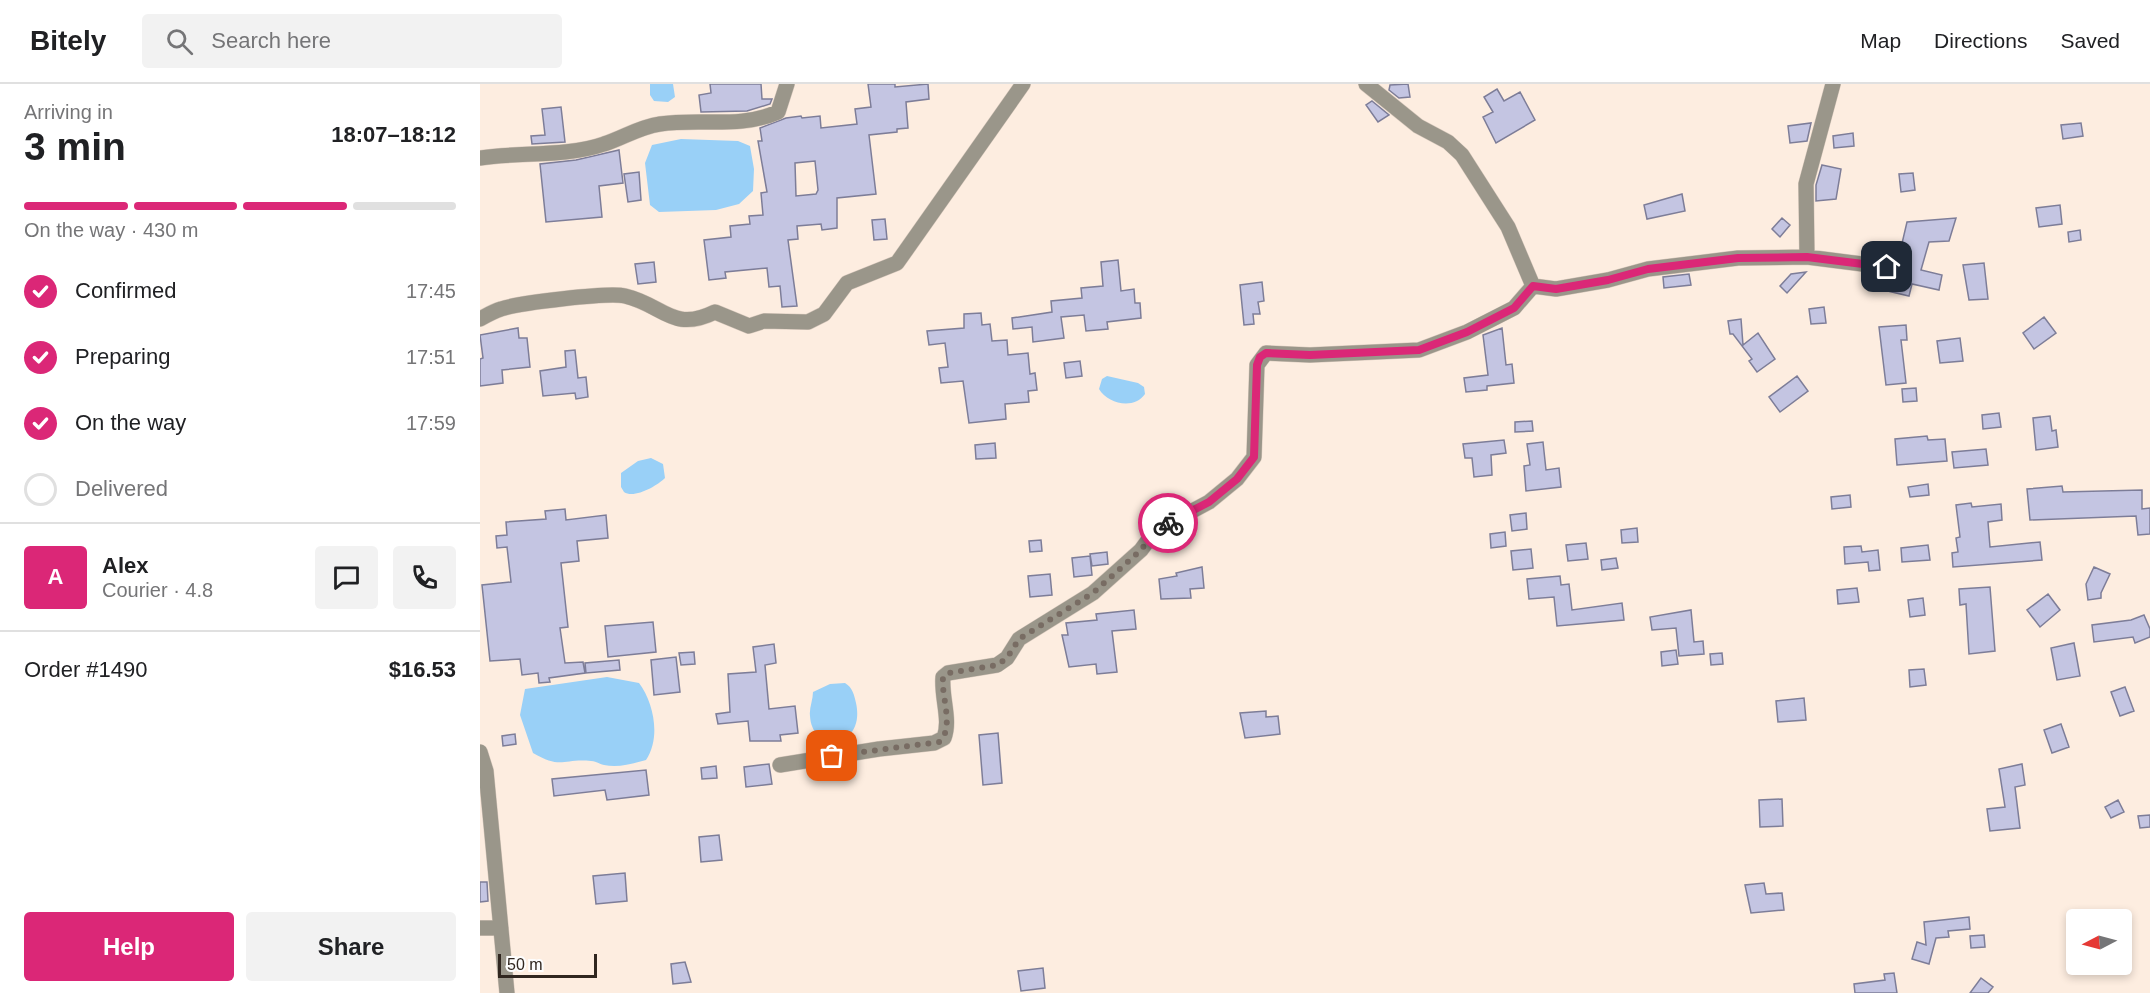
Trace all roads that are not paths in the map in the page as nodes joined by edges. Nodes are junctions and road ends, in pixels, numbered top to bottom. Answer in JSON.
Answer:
{"nodes":[{"id":1,"x":787,"y":84,"type":"edge"},
{"id":2,"x":1023,"y":84,"type":"edge"},
{"id":3,"x":1366,"y":84,"type":"edge"},
{"id":4,"x":1833,"y":84,"type":"edge"},
{"id":5,"x":480,"y":158,"type":"edge"},
{"id":6,"x":1807,"y":257,"type":"junction"},
{"id":7,"x":1887,"y":267,"type":"dead end"},
{"id":8,"x":1533,"y":286,"type":"junction"},
{"id":9,"x":480,"y":319,"type":"edge"},
{"id":10,"x":480,"y":752,"type":"edge"},
{"id":11,"x":780,"y":765,"type":"dead end"},
{"id":12,"x":480,"y":928,"type":"edge"},
{"id":13,"x":501,"y":928,"type":"junction"},
{"id":14,"x":507,"y":993,"type":"edge"}],
"edges":[{"from":1,"to":5,"type":"street"},
{"from":2,"to":9,"type":"street"},
{"from":3,"to":8,"type":"street"},
{"from":4,"to":6,"type":"street"},
{"from":6,"to":7,"type":"street"},
{"from":6,"to":8,"type":"street"},
{"from":8,"to":11,"type":"street"},
{"from":10,"to":13,"type":"street"},
{"from":12,"to":13,"type":"street"},
{"from":13,"to":14,"type":"street"}]}
